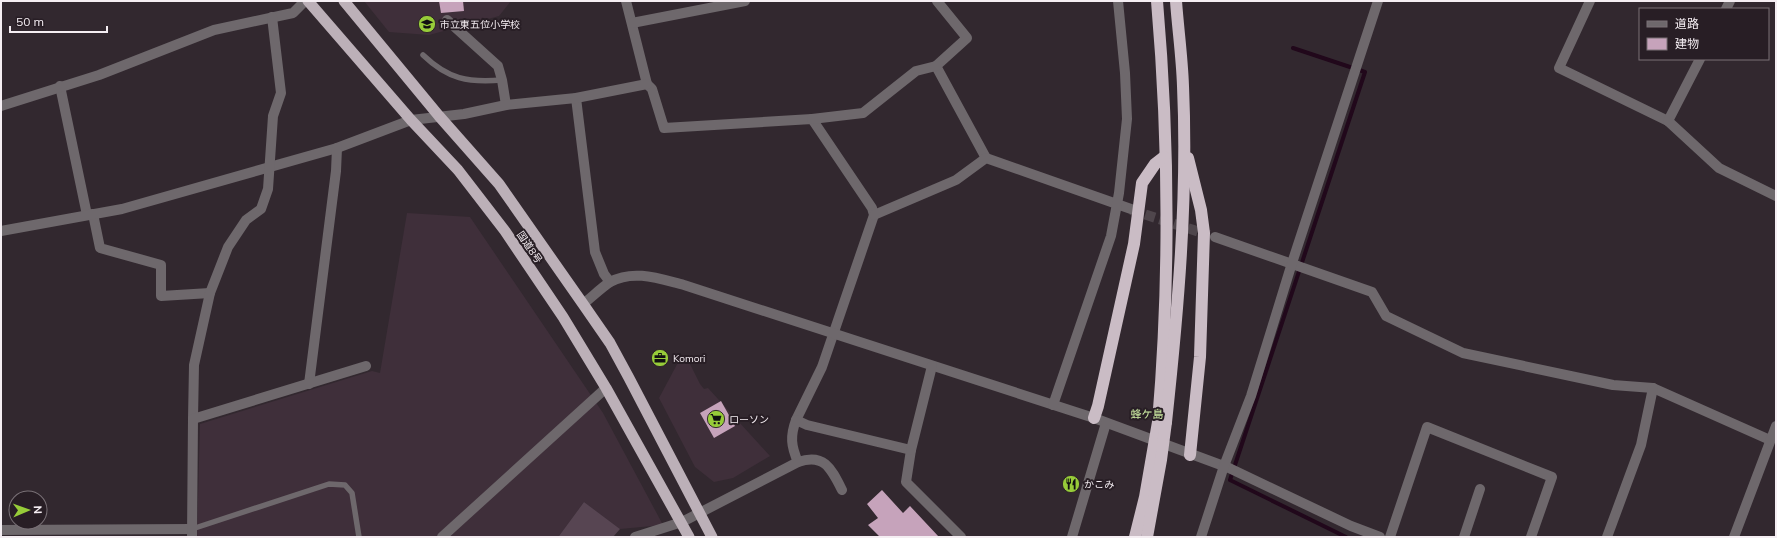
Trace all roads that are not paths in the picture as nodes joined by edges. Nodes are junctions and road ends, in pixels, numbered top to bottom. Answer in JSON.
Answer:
{"nodes":[{"id":1,"x":305,"y":1,"type":"edge"},
{"id":2,"x":308,"y":1,"type":"edge"},
{"id":3,"x":344,"y":1,"type":"edge"},
{"id":4,"x":626,"y":1,"type":"edge"},
{"id":5,"x":745,"y":1,"type":"edge"},
{"id":6,"x":937,"y":1,"type":"edge"},
{"id":7,"x":1118,"y":1,"type":"edge"},
{"id":8,"x":1157,"y":1,"type":"edge"},
{"id":9,"x":1176,"y":1,"type":"edge"},
{"id":10,"x":1184,"y":1,"type":"edge"},
{"id":11,"x":1378,"y":1,"type":"edge"},
{"id":12,"x":1590,"y":1,"type":"edge"},
{"id":13,"x":272,"y":17,"type":"junction"},
{"id":14,"x":447,"y":20,"type":"dead end"},
{"id":15,"x":632,"y":23,"type":"junction"},
{"id":16,"x":423,"y":55,"type":"dead end"},
{"id":17,"x":1699,"y":60,"type":"edge"},
{"id":18,"x":936,"y":66,"type":"junction"},
{"id":19,"x":502,"y":80,"type":"junction"},
{"id":20,"x":646,"y":84,"type":"junction"},
{"id":21,"x":60,"y":86,"type":"junction"},
{"id":22,"x":1183,"y":86,"type":"junction"},
{"id":23,"x":576,"y":98,"type":"junction"},
{"id":24,"x":1,"y":106,"type":"edge"},
{"id":25,"x":506,"y":106,"type":"junction"},
{"id":26,"x":439,"y":116,"type":"junction"},
{"id":27,"x":812,"y":119,"type":"junction"},
{"id":28,"x":411,"y":120,"type":"junction"},
{"id":29,"x":1668,"y":122,"type":"junction"},
{"id":30,"x":1183,"y":123,"type":"junction"},
{"id":31,"x":337,"y":148,"type":"junction"},
{"id":32,"x":1164,"y":157,"type":"junction"},
{"id":33,"x":986,"y":158,"type":"junction"},
{"id":34,"x":269,"y":168,"type":"junction"},
{"id":35,"x":1776,"y":196,"type":"edge"},
{"id":36,"x":1117,"y":205,"type":"junction"},
{"id":37,"x":1131,"y":209,"type":"tunnel mouth"},
{"id":38,"x":90,"y":215,"type":"junction"},
{"id":39,"x":874,"y":215,"type":"junction"},
{"id":40,"x":1,"y":230,"type":"edge"},
{"id":41,"x":1215,"y":236,"type":"tunnel mouth"},
{"id":42,"x":1295,"y":264,"type":"junction"},
{"id":43,"x":610,"y":282,"type":"junction"},
{"id":44,"x":210,"y":293,"type":"junction"},
{"id":45,"x":583,"y":304,"type":"junction"},
{"id":46,"x":833,"y":333,"type":"junction"},
{"id":47,"x":366,"y":366,"type":"dead end"},
{"id":48,"x":932,"y":366,"type":"junction"},
{"id":49,"x":309,"y":384,"type":"junction"},
{"id":50,"x":606,"y":388,"type":"junction"},
{"id":51,"x":1653,"y":388,"type":"junction"},
{"id":52,"x":1053,"y":405,"type":"junction"},
{"id":53,"x":1094,"y":418,"type":"junction"},
{"id":54,"x":193,"y":420,"type":"junction"},
{"id":55,"x":796,"y":420,"type":"junction"},
{"id":56,"x":1162,"y":422,"type":"junction"},
{"id":57,"x":1106,"y":423,"type":"junction"},
{"id":58,"x":1776,"y":426,"type":"edge"},
{"id":59,"x":1770,"y":440,"type":"junction"},
{"id":60,"x":912,"y":450,"type":"junction"},
{"id":61,"x":1190,"y":455,"type":"junction"},
{"id":62,"x":798,"y":462,"type":"junction"},
{"id":63,"x":1227,"y":467,"type":"junction"},
{"id":64,"x":1480,"y":489,"type":"dead end"},
{"id":65,"x":842,"y":490,"type":"dead end"},
{"id":66,"x":700,"y":514,"type":"junction"},
{"id":67,"x":682,"y":522,"type":"junction"},
{"id":68,"x":1,"y":530,"type":"edge"},
{"id":69,"x":192,"y":533,"type":"edge"},
{"id":70,"x":359,"y":537,"type":"edge"},
{"id":71,"x":442,"y":537,"type":"edge"},
{"id":72,"x":635,"y":537,"type":"edge"},
{"id":73,"x":689,"y":537,"type":"edge"},
{"id":74,"x":712,"y":537,"type":"edge"},
{"id":75,"x":961,"y":537,"type":"edge"},
{"id":76,"x":1072,"y":537,"type":"edge"},
{"id":77,"x":1135,"y":537,"type":"edge"},
{"id":78,"x":1147,"y":537,"type":"edge"},
{"id":79,"x":1201,"y":537,"type":"edge"},
{"id":80,"x":1380,"y":537,"type":"edge"},
{"id":81,"x":1390,"y":537,"type":"edge"},
{"id":82,"x":1464,"y":537,"type":"edge"},
{"id":83,"x":1531,"y":537,"type":"edge"},
{"id":84,"x":1607,"y":537,"type":"edge"},
{"id":85,"x":1734,"y":537,"type":"edge"}],
"edges":[{"from":1,"to":13,"type":"street"},
{"from":2,"to":28,"type":"highway","name":"国道8号"},
{"from":3,"to":26,"type":"highway","name":"国道8号"},
{"from":4,"to":15,"type":"street"},
{"from":5,"to":15,"type":"street"},
{"from":6,"to":18,"type":"street"},
{"from":7,"to":36,"type":"street"},
{"from":8,"to":32,"type":"highway"},
{"from":9,"to":22,"type":"highway"},
{"from":10,"to":22,"type":"highway"},
{"from":11,"to":42,"type":"street"},
{"from":12,"to":29,"type":"street"},
{"from":13,"to":21,"type":"street"},
{"from":13,"to":34,"type":"street"},
{"from":14,"to":19,"type":"street"},
{"from":15,"to":20,"type":"street"},
{"from":16,"to":19,"type":"lane"},
{"from":17,"to":29,"type":"street"},
{"from":18,"to":27,"type":"street"},
{"from":18,"to":33,"type":"street"},
{"from":19,"to":25,"type":"street"},
{"from":20,"to":23,"type":"street"},
{"from":20,"to":27,"type":"street"},
{"from":21,"to":24,"type":"street"},
{"from":21,"to":38,"type":"street"},
{"from":22,"to":30,"type":"highway"},
{"from":23,"to":25,"type":"street"},
{"from":23,"to":43,"type":"street"},
{"from":25,"to":26,"type":"street"},
{"from":26,"to":28,"type":"street"},
{"from":26,"to":45,"type":"highway","name":"国道8号"},
{"from":27,"to":39,"type":"street"},
{"from":28,"to":31,"type":"street"},
{"from":28,"to":50,"type":"highway","name":"国道8号"},
{"from":29,"to":35,"type":"street"},
{"from":30,"to":56,"type":"highway"},
{"from":30,"to":61,"type":"highway"},
{"from":31,"to":34,"type":"street"},
{"from":31,"to":49,"type":"street"},
{"from":32,"to":53,"type":"highway"},
{"from":32,"to":56,"type":"highway"},
{"from":33,"to":36,"type":"street"},
{"from":33,"to":39,"type":"street"},
{"from":34,"to":38,"type":"street"},
{"from":34,"to":44,"type":"street"},
{"from":36,"to":37,"type":"street"},
{"from":36,"to":52,"type":"street"},
{"from":38,"to":40,"type":"street"},
{"from":38,"to":44,"type":"street"},
{"from":39,"to":46,"type":"street"},
{"from":41,"to":42,"type":"street"},
{"from":42,"to":51,"type":"street"},
{"from":42,"to":63,"type":"street"},
{"from":43,"to":45,"type":"street"},
{"from":43,"to":46,"type":"street"},
{"from":44,"to":54,"type":"street"},
{"from":45,"to":66,"type":"highway","name":"国道8号"},
{"from":46,"to":48,"type":"street"},
{"from":46,"to":55,"type":"street"},
{"from":47,"to":49,"type":"street"},
{"from":48,"to":52,"type":"street"},
{"from":48,"to":60,"type":"street"},
{"from":49,"to":54,"type":"street"},
{"from":50,"to":67,"type":"highway","name":"国道8号"},
{"from":50,"to":71,"type":"street"},
{"from":51,"to":59,"type":"street"},
{"from":51,"to":84,"type":"street"},
{"from":52,"to":53,"type":"street"},
{"from":53,"to":57,"type":"street"},
{"from":54,"to":69,"type":"street"},
{"from":55,"to":60,"type":"street"},
{"from":55,"to":62,"type":"street"},
{"from":56,"to":77,"type":"highway","bridge":true},
{"from":56,"to":78,"type":"highway","bridge":true},
{"from":57,"to":61,"type":"street"},
{"from":57,"to":76,"type":"street"},
{"from":58,"to":59,"type":"street"},
{"from":59,"to":85,"type":"street"},
{"from":60,"to":75,"type":"street"},
{"from":61,"to":63,"type":"street"},
{"from":62,"to":65,"type":"street"},
{"from":62,"to":66,"type":"street"},
{"from":63,"to":79,"type":"street"},
{"from":63,"to":80,"type":"street"},
{"from":64,"to":82,"type":"street"},
{"from":66,"to":67,"type":"street"},
{"from":66,"to":74,"type":"highway","name":"国道8号"},
{"from":67,"to":72,"type":"street"},
{"from":67,"to":73,"type":"highway","name":"国道8号"},
{"from":68,"to":69,"type":"street"},
{"from":69,"to":70,"type":"lane"},
{"from":81,"to":83,"type":"street"}]}
